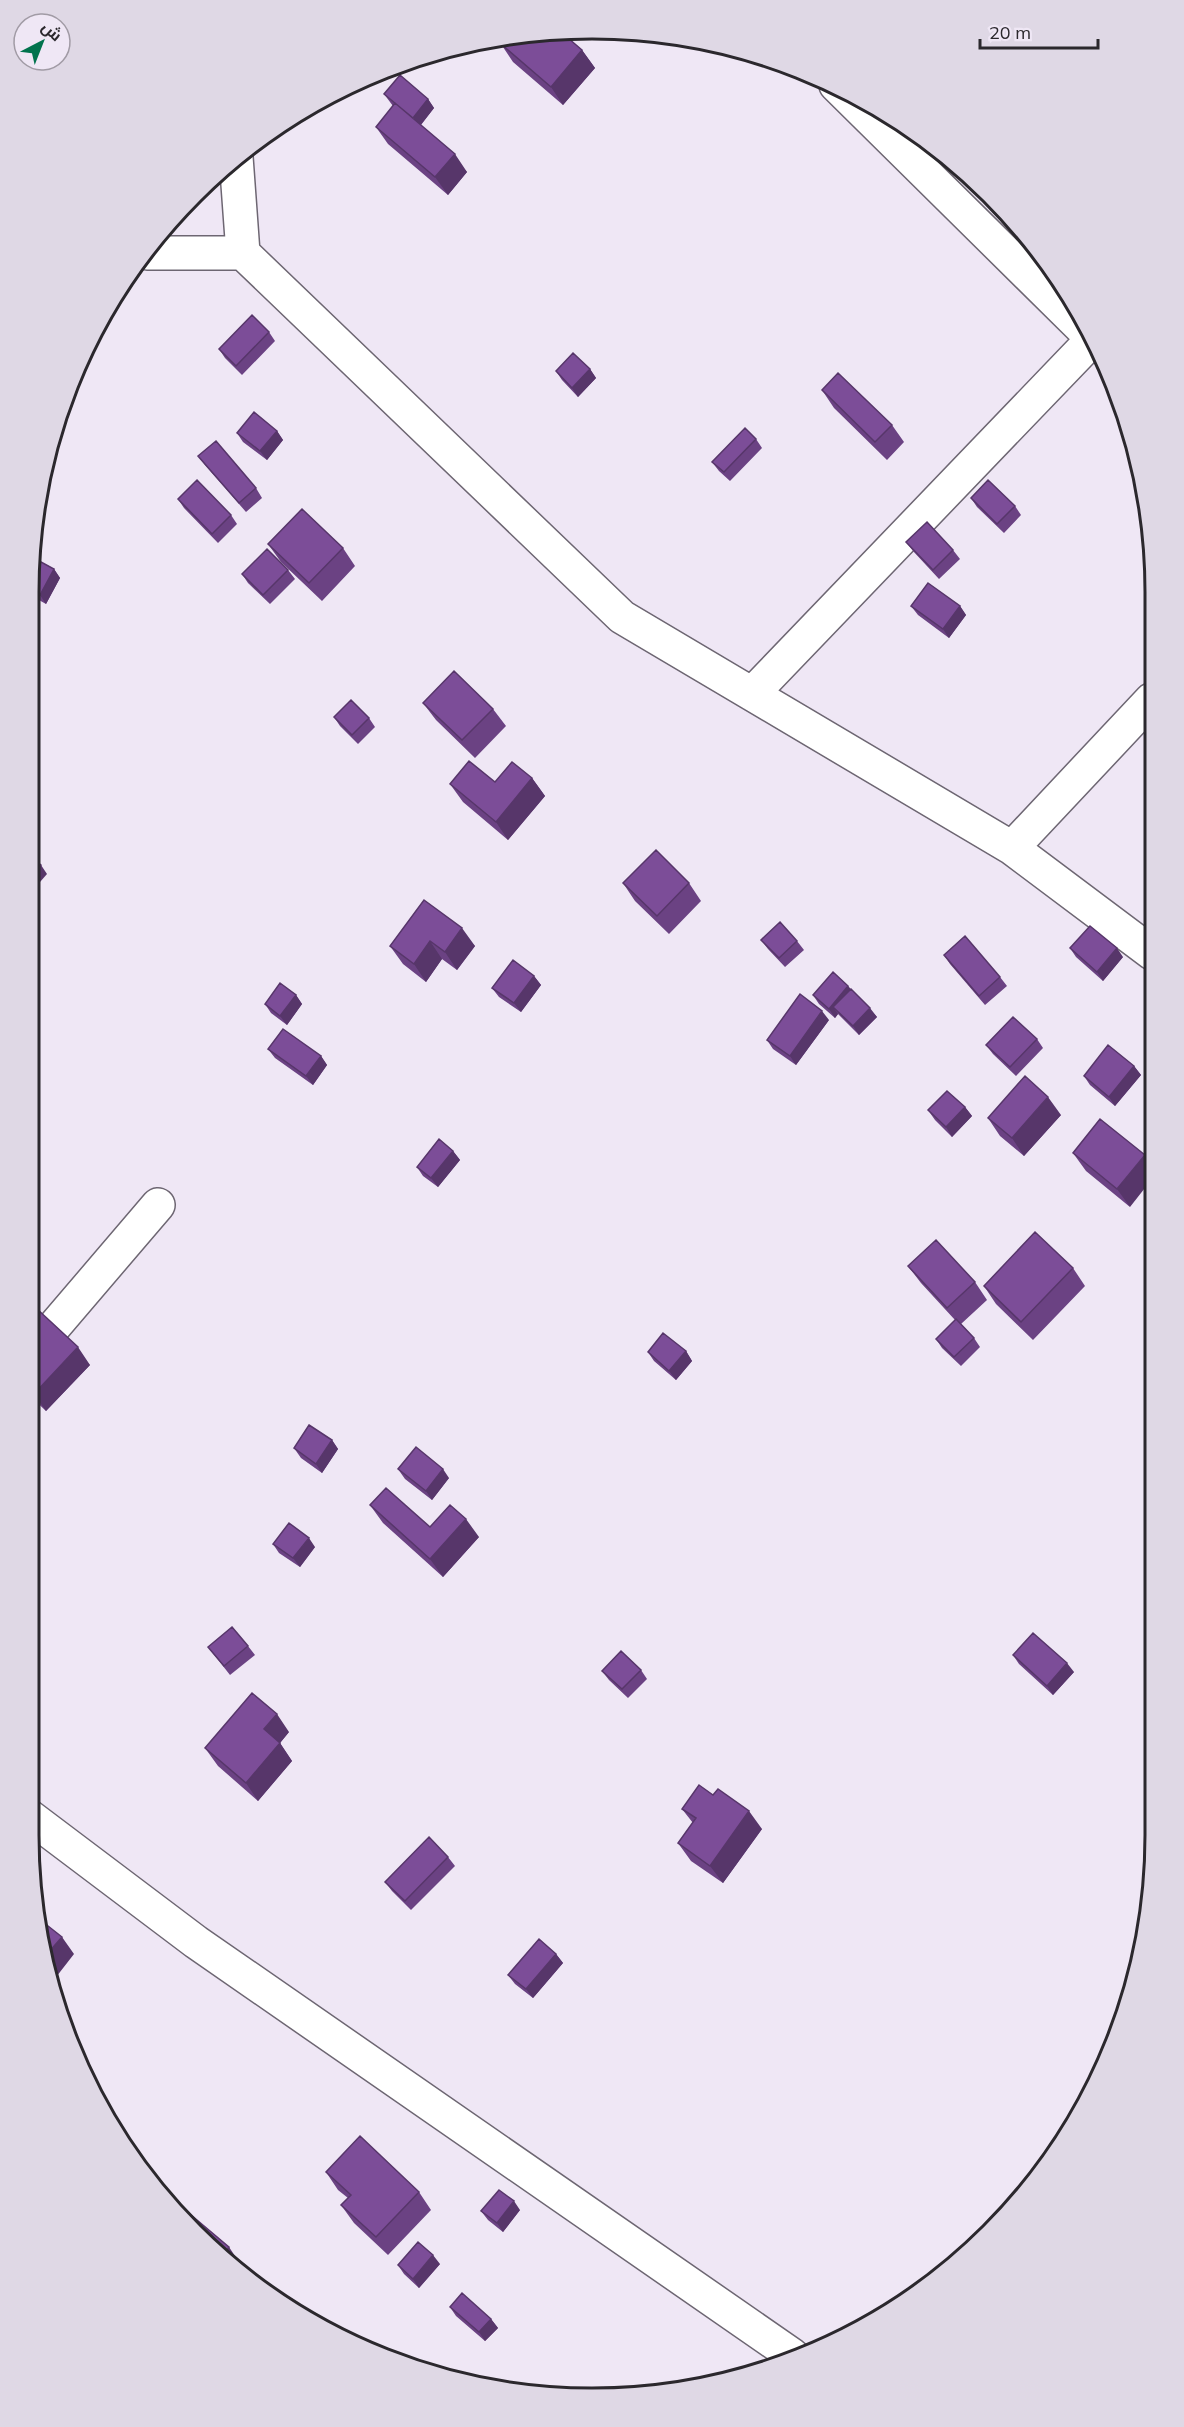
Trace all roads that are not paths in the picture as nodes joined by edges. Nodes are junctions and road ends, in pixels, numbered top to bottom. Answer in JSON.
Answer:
{"nodes":[{"id":1,"x":860,"y":108,"type":"edge"},
{"id":2,"x":238,"y":167,"type":"edge"},
{"id":3,"x":155,"y":253,"type":"edge"},
{"id":4,"x":243,"y":253,"type":"junction"},
{"id":5,"x":1072,"y":319,"type":"edge"},
{"id":6,"x":1087,"y":345,"type":"edge"},
{"id":7,"x":752,"y":694,"type":"junction"},
{"id":8,"x":1145,"y":706,"type":"edge"},
{"id":9,"x":1012,"y":848,"type":"junction"},
{"id":10,"x":1145,"y":947,"type":"edge"},
{"id":11,"x":158,"y":1205,"type":"dead end"},
{"id":12,"x":39,"y":1344,"type":"edge"},
{"id":13,"x":39,"y":1824,"type":"edge"},
{"id":14,"x":788,"y":2352,"type":"edge"}],
"edges":[{"from":1,"to":5,"type":"street"},
{"from":2,"to":4,"type":"street"},
{"from":3,"to":4,"type":"street"},
{"from":4,"to":7,"type":"street"},
{"from":6,"to":7,"type":"street"},
{"from":7,"to":9,"type":"street"},
{"from":8,"to":9,"type":"street"},
{"from":9,"to":10,"type":"street"},
{"from":11,"to":12,"type":"street"},
{"from":13,"to":14,"type":"street"}]}
